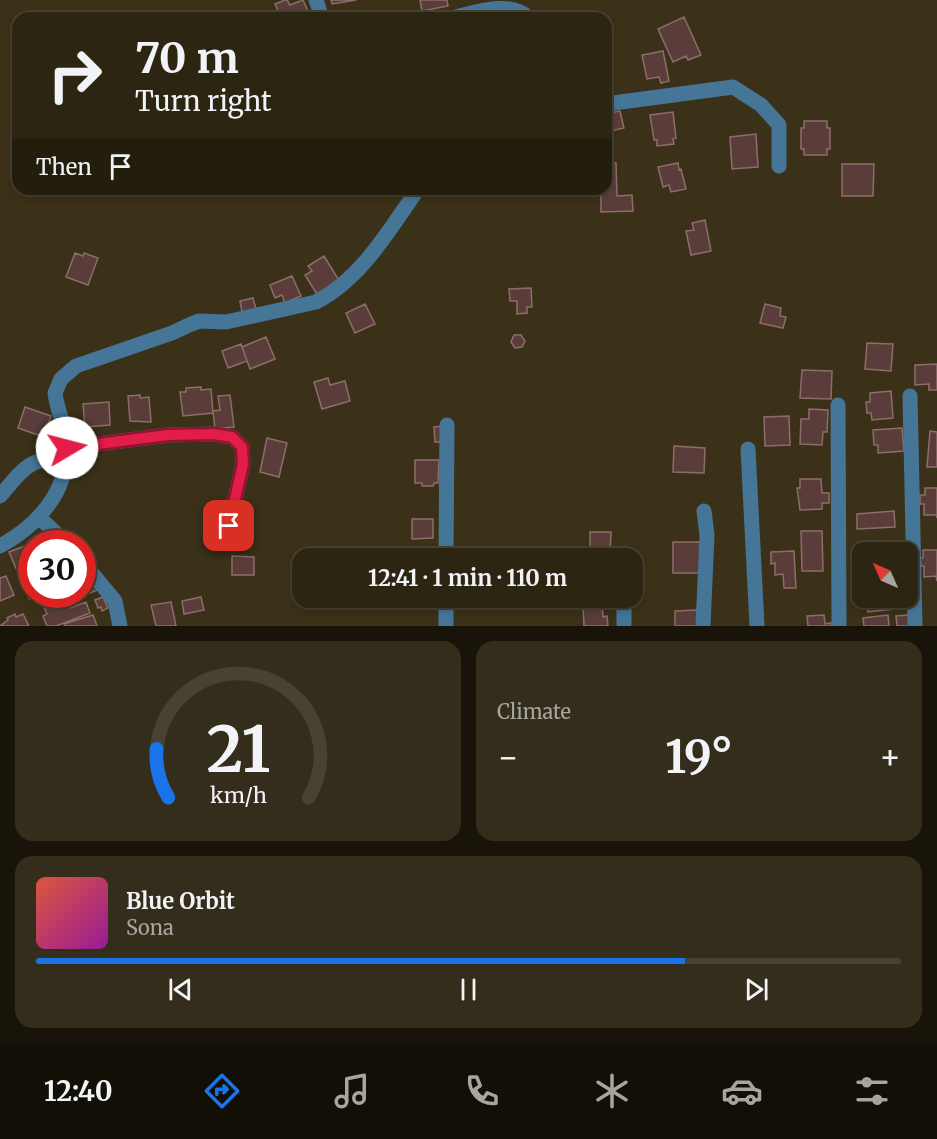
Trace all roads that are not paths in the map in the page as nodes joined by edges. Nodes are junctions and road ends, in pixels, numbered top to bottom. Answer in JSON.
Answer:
{"nodes":[{"id":1,"x":480,"y":12,"type":"edge"},
{"id":2,"x":524,"y":12,"type":"edge"},
{"id":3,"x":612,"y":103,"type":"edge"},
{"id":4,"x":779,"y":166,"type":"dead end"},
{"id":5,"x":414,"y":195,"type":"edge"},
{"id":6,"x":910,"y":396,"type":"dead end"},
{"id":7,"x":838,"y":405,"type":"dead end"},
{"id":8,"x":447,"y":425,"type":"dead end"},
{"id":9,"x":67,"y":448,"type":"junction"},
{"id":10,"x":748,"y":449,"type":"dead end"},
{"id":11,"x":66,"y":470,"type":"junction"},
{"id":12,"x":0,"y":496,"type":"edge"},
{"id":13,"x":704,"y":511,"type":"dead end"},
{"id":14,"x":39,"y":517,"type":"junction"},
{"id":15,"x":229,"y":526,"type":"dead end"},
{"id":16,"x":52,"y":530,"type":"edge"},
{"id":17,"x":0,"y":546,"type":"edge"},
{"id":18,"x":446,"y":548,"type":"edge"},
{"id":19,"x":96,"y":578,"type":"edge"},
{"id":20,"x":446,"y":608,"type":"edge"},
{"id":21,"x":624,"y":608,"type":"edge"},
{"id":22,"x":120,"y":626,"type":"edge"},
{"id":23,"x":446,"y":626,"type":"edge"},
{"id":24,"x":624,"y":626,"type":"edge"},
{"id":25,"x":703,"y":626,"type":"edge"},
{"id":26,"x":757,"y":626,"type":"edge"},
{"id":27,"x":839,"y":626,"type":"edge"},
{"id":28,"x":915,"y":626,"type":"edge"}],
"edges":[{"from":1,"to":2,"type":"street"},
{"from":3,"to":4,"type":"street"},
{"from":5,"to":9,"type":"street"},
{"from":6,"to":28,"type":"street"},
{"from":7,"to":27,"type":"street"},
{"from":8,"to":18,"type":"street"},
{"from":9,"to":11,"type":"street"},
{"from":9,"to":15,"type":"street"},
{"from":10,"to":26,"type":"street"},
{"from":11,"to":12,"type":"street"},
{"from":11,"to":14,"type":"street"},
{"from":13,"to":25,"type":"street"},
{"from":14,"to":16,"type":"street"},
{"from":14,"to":17,"type":"street"},
{"from":19,"to":22,"type":"street"},
{"from":20,"to":23,"type":"street"},
{"from":21,"to":24,"type":"street"}]}
